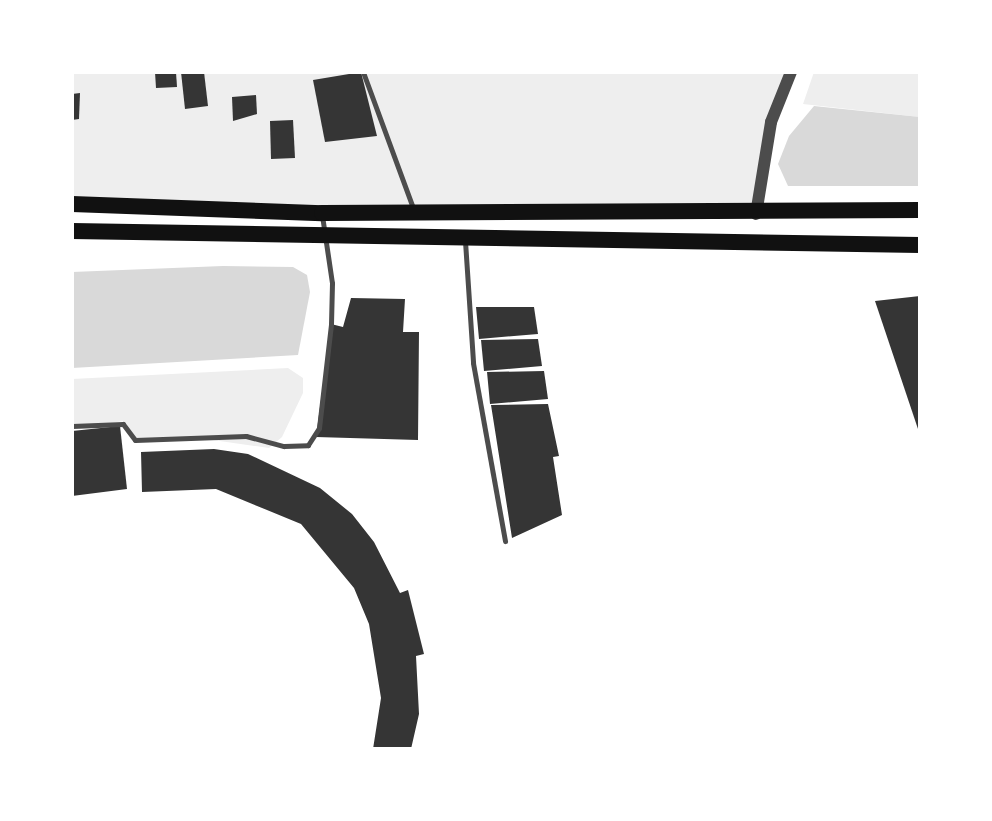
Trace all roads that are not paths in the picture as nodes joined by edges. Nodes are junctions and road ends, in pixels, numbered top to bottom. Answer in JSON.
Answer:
{"nodes":[{"id":1,"x":363,"y":72,"type":"edge"},
{"id":2,"x":791,"y":72,"type":"edge"},
{"id":3,"x":72,"y":204,"type":"edge"},
{"id":4,"x":920,"y":210,"type":"edge"},
{"id":5,"x":322,"y":213,"type":"junction"},
{"id":6,"x":415,"y":213,"type":"junction"},
{"id":7,"x":756,"y":214,"type":"junction"},
{"id":8,"x":72,"y":231,"type":"edge"},
{"id":9,"x":323,"y":238,"type":"junction"},
{"id":10,"x":465,"y":239,"type":"junction"},
{"id":11,"x":744,"y":243,"type":"junction"},
{"id":12,"x":920,"y":245,"type":"edge"},
{"id":13,"x":72,"y":426,"type":"edge"},
{"id":14,"x":505,"y":541,"type":"dead end"}],
"edges":[{"from":1,"to":6,"type":"lane"},
{"from":2,"to":7,"type":"street"},
{"from":3,"to":5,"type":"highway"},
{"from":4,"to":7,"type":"highway"},
{"from":5,"to":6,"type":"highway"},
{"from":5,"to":9,"type":"lane"},
{"from":6,"to":7,"type":"highway"},
{"from":7,"to":11,"type":"highway"},
{"from":8,"to":9,"type":"highway"},
{"from":9,"to":10,"type":"highway"},
{"from":9,"to":13,"type":"lane"},
{"from":10,"to":11,"type":"highway"},
{"from":10,"to":14,"type":"lane"},
{"from":11,"to":12,"type":"highway"}]}
